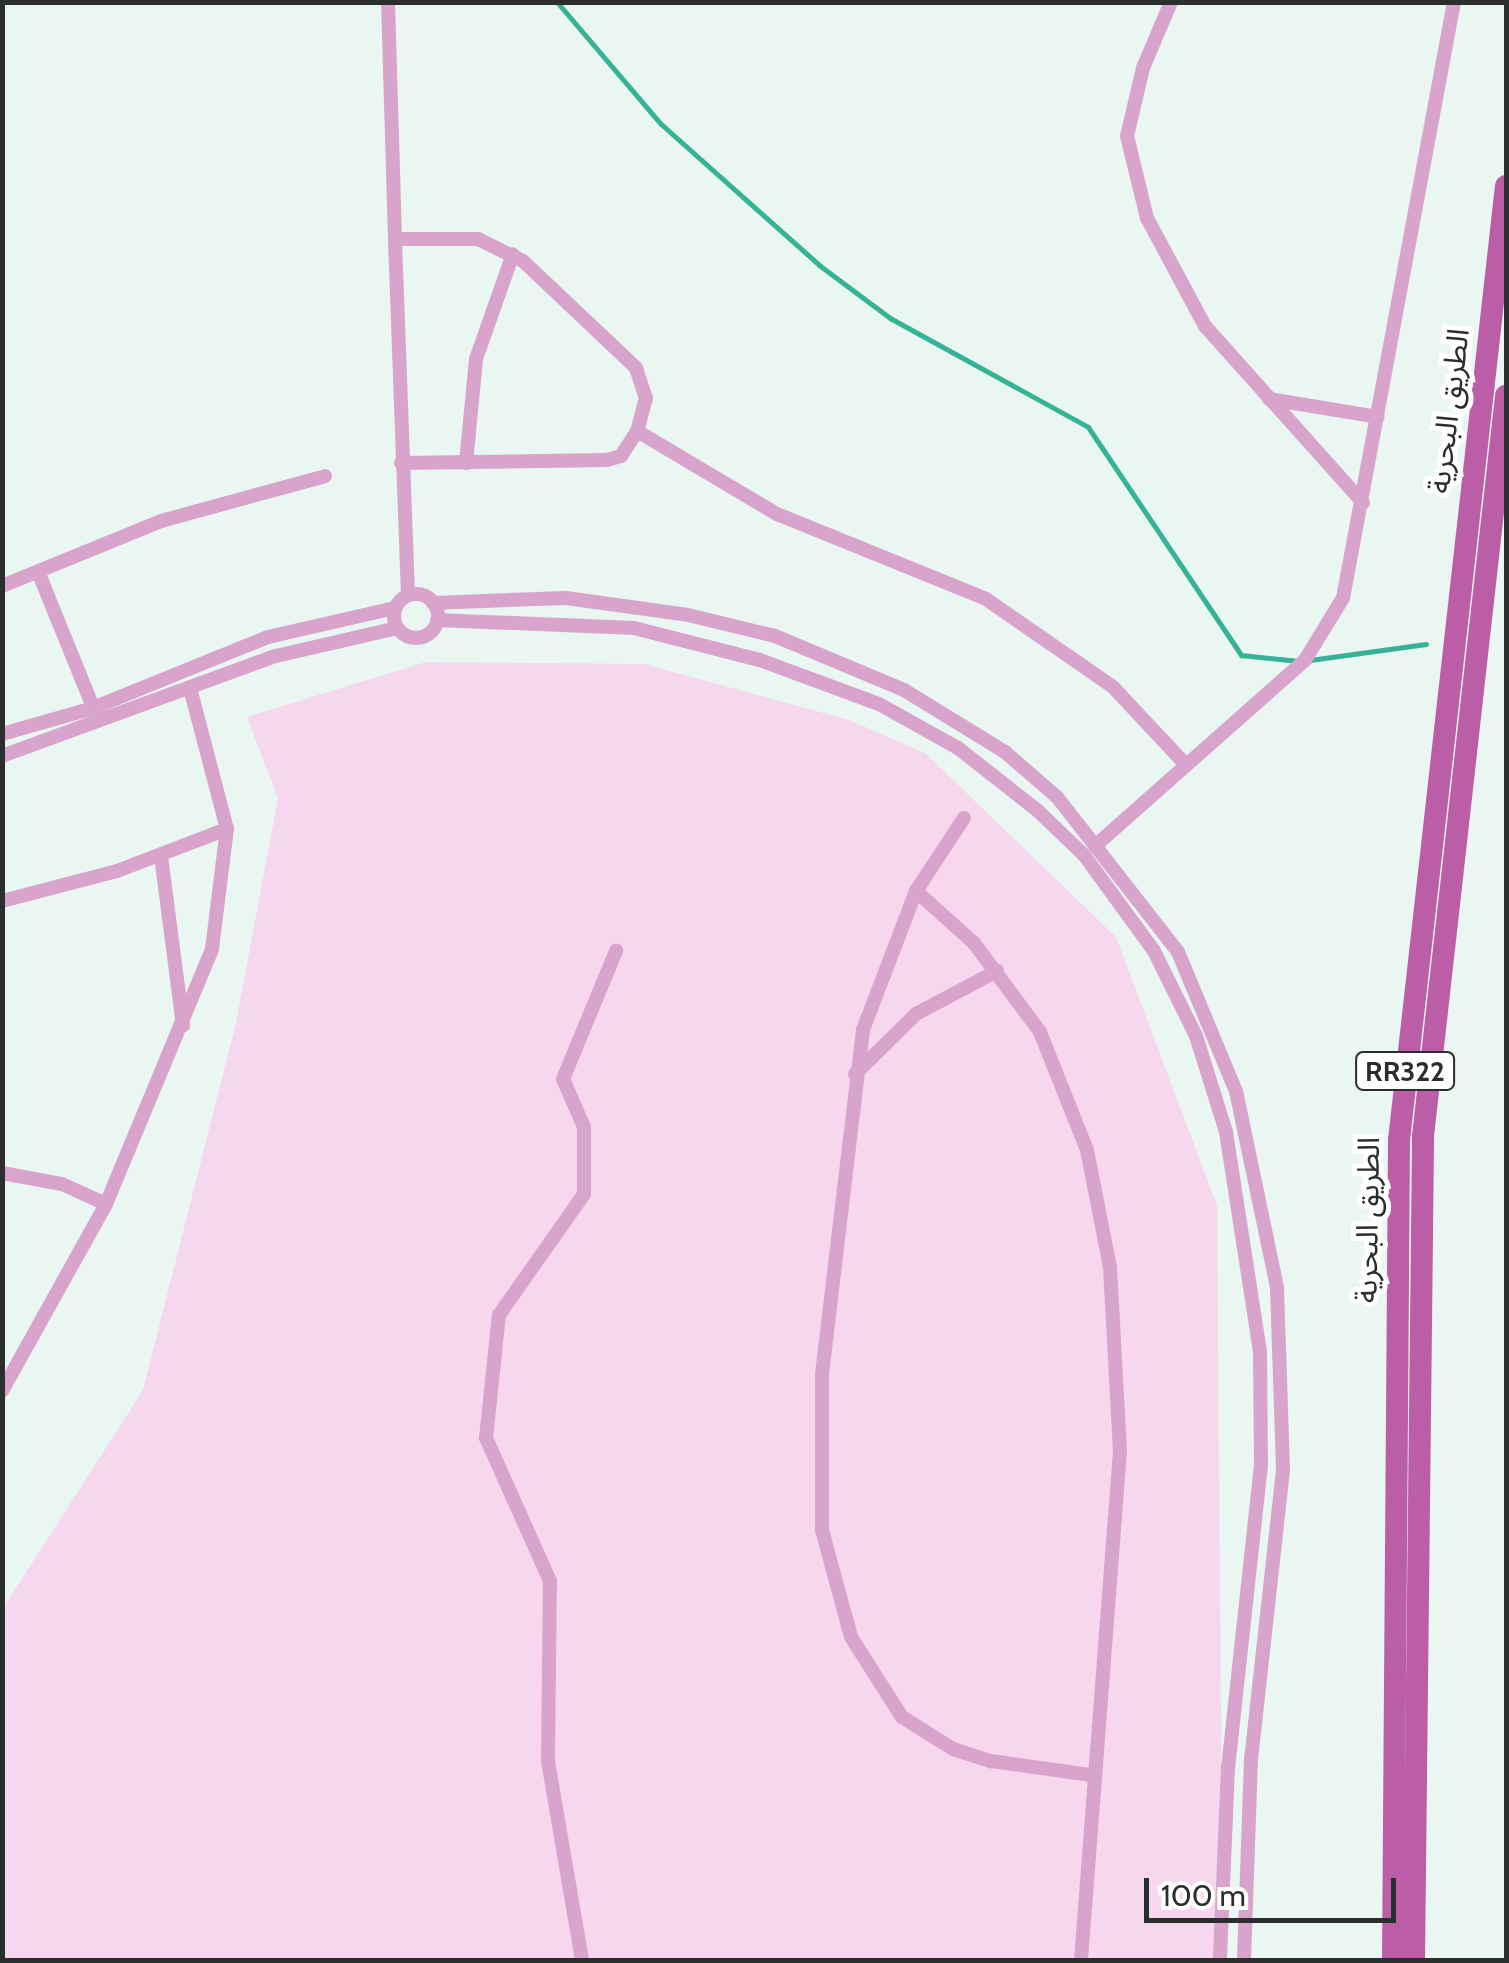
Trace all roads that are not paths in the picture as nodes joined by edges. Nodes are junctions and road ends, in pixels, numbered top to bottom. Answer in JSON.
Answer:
{"nodes":[{"id":1,"x":388,"y":2,"type":"edge"},
{"id":2,"x":1171,"y":2,"type":"edge"},
{"id":3,"x":1454,"y":2,"type":"edge"},
{"id":4,"x":1506,"y":186,"type":"edge"},
{"id":5,"x":395,"y":239,"type":"junction"},
{"id":6,"x":513,"y":254,"type":"junction"},
{"id":7,"x":1506,"y":396,"type":"edge"},
{"id":8,"x":1268,"y":399,"type":"junction"},
{"id":9,"x":1378,"y":417,"type":"junction"},
{"id":10,"x":638,"y":430,"type":"junction"},
{"id":11,"x":401,"y":463,"type":"junction"},
{"id":12,"x":466,"y":463,"type":"junction"},
{"id":13,"x":325,"y":476,"type":"dead end"},
{"id":14,"x":1363,"y":504,"type":"junction"},
{"id":15,"x":39,"y":574,"type":"junction"},
{"id":16,"x":2,"y":586,"type":"edge"},
{"id":17,"x":408,"y":595,"type":"junction"},
{"id":18,"x":433,"y":603,"type":"junction"},
{"id":19,"x":396,"y":608,"type":"junction"},
{"id":20,"x":437,"y":620,"type":"junction"},
{"id":21,"x":398,"y":628,"type":"junction"},
{"id":22,"x":190,"y":688,"type":"junction"},
{"id":23,"x":93,"y":708,"type":"junction"},
{"id":24,"x":100,"y":726,"type":"junction"},
{"id":25,"x":2,"y":734,"type":"edge"},
{"id":26,"x":2,"y":756,"type":"edge"},
{"id":27,"x":1186,"y":765,"type":"junction"},
{"id":28,"x":964,"y":818,"type":"dead end"},
{"id":29,"x":227,"y":829,"type":"junction"},
{"id":30,"x":1099,"y":842,"type":"junction"},
{"id":31,"x":1084,"y":855,"type":"junction"},
{"id":32,"x":160,"y":856,"type":"junction"},
{"id":33,"x":916,"y":891,"type":"junction"},
{"id":34,"x":2,"y":901,"type":"edge"},
{"id":35,"x":616,"y":951,"type":"dead end"},
{"id":36,"x":997,"y":971,"type":"junction"},
{"id":37,"x":183,"y":1032,"type":"junction"},
{"id":38,"x":854,"y":1074,"type":"junction"},
{"id":39,"x":2,"y":1173,"type":"edge"},
{"id":40,"x":106,"y":1204,"type":"junction"},
{"id":41,"x":2,"y":1391,"type":"edge"},
{"id":42,"x":1090,"y":1776,"type":"junction"},
{"id":43,"x":582,"y":1960,"type":"edge"},
{"id":44,"x":1081,"y":1960,"type":"edge"},
{"id":45,"x":1220,"y":1960,"type":"edge"},
{"id":46,"x":1244,"y":1960,"type":"edge"},
{"id":47,"x":1393,"y":1960,"type":"edge"},
{"id":48,"x":1414,"y":1960,"type":"edge"}],
"edges":[{"from":1,"to":5,"type":"street"},
{"from":2,"to":8,"type":"street"},
{"from":3,"to":9,"type":"street"},
{"from":4,"to":47,"type":"main road","name":"الطريق البحرية","number":"RR322"},
{"from":5,"to":6,"type":"street"},
{"from":5,"to":11,"type":"street"},
{"from":6,"to":10,"type":"street"},
{"from":6,"to":12,"type":"street"},
{"from":7,"to":48,"type":"main road","name":"الطريق البحرية","number":"RR322"},
{"from":8,"to":9,"type":"street"},
{"from":8,"to":14,"type":"street"},
{"from":9,"to":14,"type":"street"},
{"from":10,"to":12,"type":"street"},
{"from":10,"to":27,"type":"street"},
{"from":11,"to":12,"type":"street"},
{"from":11,"to":17,"type":"street"},
{"from":13,"to":15,"type":"street"},
{"from":14,"to":27,"type":"street"},
{"from":15,"to":16,"type":"street"},
{"from":15,"to":23,"type":"street"},
{"from":17,"to":18,"type":"street"},
{"from":17,"to":19,"type":"street"},
{"from":18,"to":20,"type":"street"},
{"from":18,"to":30,"type":"street"},
{"from":19,"to":21,"type":"street"},
{"from":19,"to":23,"type":"street"},
{"from":20,"to":21,"type":"street"},
{"from":20,"to":31,"type":"street"},
{"from":21,"to":22,"type":"street"},
{"from":22,"to":24,"type":"street"},
{"from":22,"to":29,"type":"street"},
{"from":23,"to":24,"type":"street"},
{"from":23,"to":25,"type":"street"},
{"from":24,"to":26,"type":"street"},
{"from":27,"to":30,"type":"street"},
{"from":28,"to":33,"type":"street"},
{"from":29,"to":32,"type":"street"},
{"from":29,"to":37,"type":"street"},
{"from":30,"to":31,"type":"street"},
{"from":30,"to":46,"type":"street"},
{"from":31,"to":45,"type":"street"},
{"from":32,"to":34,"type":"street"},
{"from":32,"to":37,"type":"street"},
{"from":33,"to":36,"type":"street"},
{"from":33,"to":38,"type":"street"},
{"from":35,"to":43,"type":"street"},
{"from":36,"to":38,"type":"street"},
{"from":36,"to":42,"type":"street"},
{"from":37,"to":40,"type":"street"},
{"from":38,"to":42,"type":"street"},
{"from":39,"to":40,"type":"street"},
{"from":40,"to":41,"type":"street"},
{"from":42,"to":44,"type":"street"}]}
